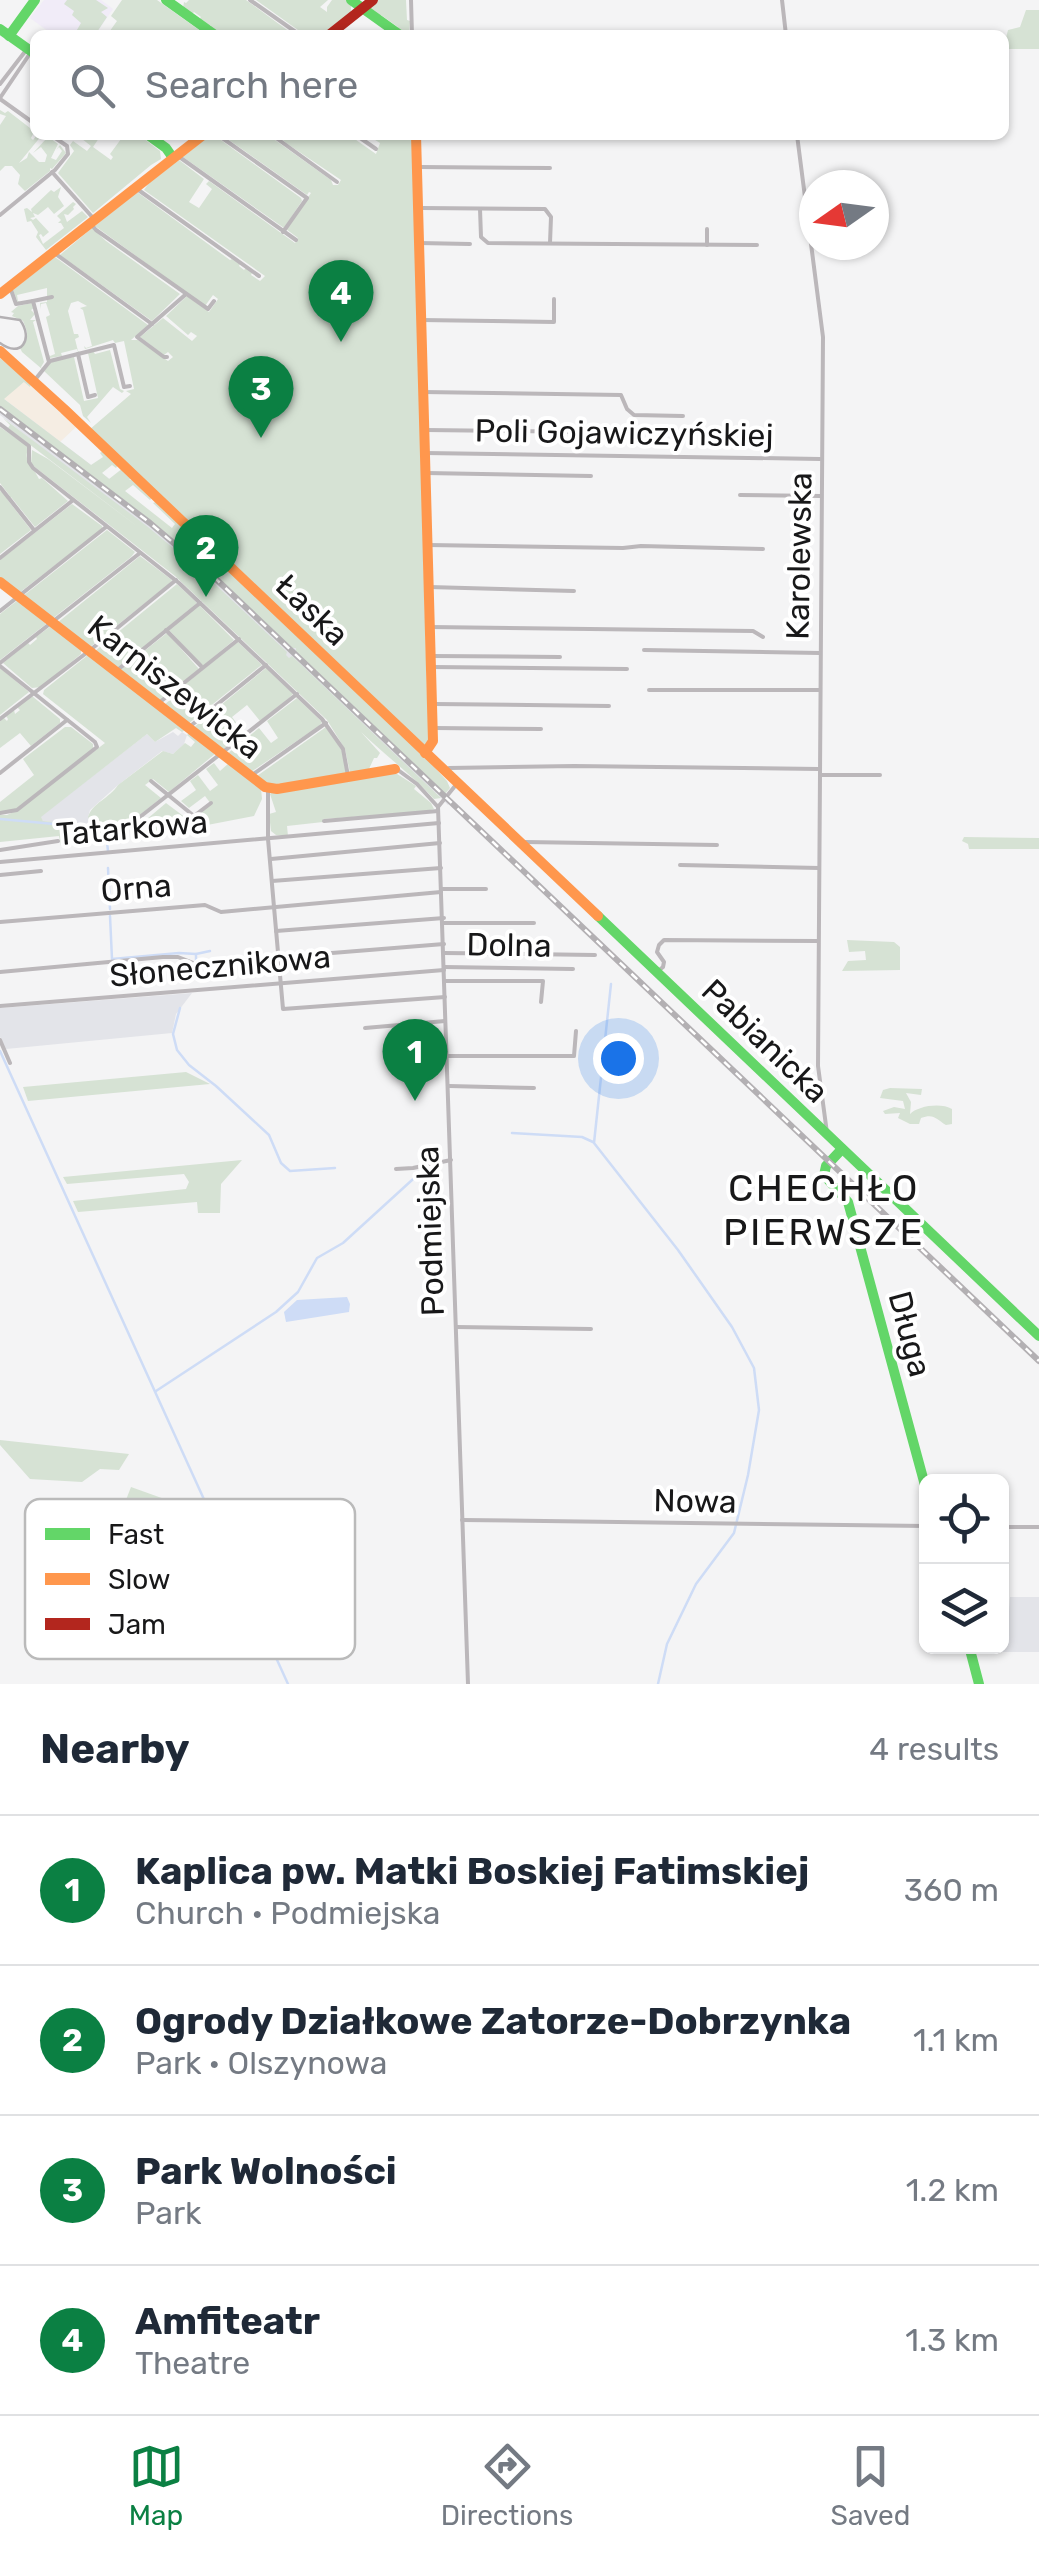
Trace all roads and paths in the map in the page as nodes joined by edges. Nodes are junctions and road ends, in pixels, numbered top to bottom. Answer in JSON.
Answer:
{"nodes":[{"id":1,"x":35,"y":0,"type":"edge"},
{"id":2,"x":166,"y":0,"type":"edge"},
{"id":3,"x":250,"y":0,"type":"edge"},
{"id":4,"x":352,"y":0,"type":"edge"},
{"id":5,"x":372,"y":0,"type":"edge"},
{"id":6,"x":411,"y":0,"type":"edge"},
{"id":7,"x":782,"y":0,"type":"edge"},
{"id":8,"x":362,"y":8,"type":"junction"},
{"id":9,"x":210,"y":30,"type":"edge"},
{"id":10,"x":293,"y":30,"type":"edge"},
{"id":11,"x":335,"y":30,"type":"edge"},
{"id":12,"x":393,"y":30,"type":"edge"},
{"id":13,"x":412,"y":30,"type":"edge"},
{"id":14,"x":785,"y":30,"type":"edge"},
{"id":15,"x":8,"y":35,"type":"edge"},
{"id":16,"x":29,"y":56,"type":"edge"},
{"id":17,"x":0,"y":84,"type":"edge"},
{"id":18,"x":0,"y":98,"type":"edge"},
{"id":19,"x":30,"y":120,"type":"edge"},
{"id":20,"x":57,"y":140,"type":"edge"},
{"id":21,"x":155,"y":140,"type":"edge"},
{"id":22,"x":196,"y":140,"type":"edge"},
{"id":23,"x":225,"y":140,"type":"edge"},
{"id":24,"x":279,"y":140,"type":"edge"},
{"id":25,"x":363,"y":140,"type":"edge"},
{"id":26,"x":416,"y":140,"type":"edge"},
{"id":27,"x":798,"y":140,"type":"edge"},
{"id":28,"x":376,"y":149,"type":"dead end"},
{"id":29,"x":175,"y":156,"type":"junction"},
{"id":30,"x":416,"y":166,"type":"junction"},
{"id":31,"x":550,"y":168,"type":"dead end"},
{"id":32,"x":52,"y":172,"type":"junction"},
{"id":33,"x":338,"y":182,"type":"dead end"},
{"id":34,"x":135,"y":187,"type":"junction"},
{"id":35,"x":418,"y":208,"type":"junction"},
{"id":36,"x":480,"y":209,"type":"junction"},
{"id":37,"x":0,"y":215,"type":"edge"},
{"id":38,"x":92,"y":221,"type":"junction"},
{"id":39,"x":706,"y":229,"type":"dead end"},
{"id":40,"x":283,"y":232,"type":"junction"},
{"id":41,"x":296,"y":240,"type":"dead end"},
{"id":42,"x":419,"y":243,"type":"junction"},
{"id":43,"x":550,"y":243,"type":"junction"},
{"id":44,"x":470,"y":244,"type":"dead end"},
{"id":45,"x":707,"y":245,"type":"junction"},
{"id":46,"x":757,"y":246,"type":"dead end"},
{"id":47,"x":52,"y":252,"type":"junction"},
{"id":48,"x":259,"y":276,"type":"dead end"},
{"id":49,"x":4,"y":290,"type":"edge"},
{"id":50,"x":184,"y":295,"type":"junction"},
{"id":51,"x":52,"y":296,"type":"dead end"},
{"id":52,"x":554,"y":299,"type":"dead end"},
{"id":53,"x":33,"y":301,"type":"junction"},
{"id":54,"x":214,"y":301,"type":"dead end"},
{"id":55,"x":44,"y":315,"type":"dead end"},
{"id":56,"x":36,"y":317,"type":"junction"},
{"id":57,"x":422,"y":320,"type":"junction"},
{"id":58,"x":152,"y":324,"type":"junction"},
{"id":59,"x":0,"y":350,"type":"edge"},
{"id":60,"x":78,"y":354,"type":"junction"},
{"id":61,"x":167,"y":357,"type":"dead end"},
{"id":62,"x":49,"y":362,"type":"junction"},
{"id":63,"x":34,"y":382,"type":"junction"},
{"id":64,"x":130,"y":386,"type":"dead end"},
{"id":65,"x":423,"y":392,"type":"junction"},
{"id":66,"x":96,"y":395,"type":"dead end"},
{"id":67,"x":683,"y":416,"type":"dead end"},
{"id":68,"x":0,"y":424,"type":"edge"},
{"id":69,"x":424,"y":430,"type":"junction"},
{"id":70,"x":601,"y":432,"type":"dead end"},
{"id":71,"x":425,"y":453,"type":"junction"},
{"id":72,"x":822,"y":459,"type":"junction"},
{"id":73,"x":426,"y":473,"type":"junction"},
{"id":74,"x":591,"y":476,"type":"dead end"},
{"id":75,"x":0,"y":487,"type":"edge"},
{"id":76,"x":740,"y":495,"type":"dead end"},
{"id":77,"x":821,"y":496,"type":"junction"},
{"id":78,"x":72,"y":501,"type":"junction"},
{"id":79,"x":106,"y":528,"type":"junction"},
{"id":80,"x":34,"y":530,"type":"junction"},
{"id":81,"x":428,"y":545,"type":"junction"},
{"id":82,"x":762,"y":549,"type":"dead end"},
{"id":83,"x":140,"y":552,"type":"junction"},
{"id":84,"x":0,"y":558,"type":"edge"},
{"id":85,"x":176,"y":580,"type":"junction"},
{"id":86,"x":0,"y":582,"type":"edge"},
{"id":87,"x":429,"y":587,"type":"junction"},
{"id":88,"x":574,"y":591,"type":"dead end"},
{"id":89,"x":18,"y":597,"type":"junction"},
{"id":90,"x":200,"y":602,"type":"junction"},
{"id":91,"x":0,"y":612,"type":"edge"},
{"id":92,"x":51,"y":622,"type":"junction"},
{"id":93,"x":430,"y":626,"type":"junction"},
{"id":94,"x":166,"y":630,"type":"junction"},
{"id":95,"x":763,"y":637,"type":"dead end"},
{"id":96,"x":238,"y":639,"type":"junction"},
{"id":97,"x":644,"y":650,"type":"dead end"},
{"id":98,"x":89,"y":652,"type":"junction"},
{"id":99,"x":820,"y":653,"type":"junction"},
{"id":100,"x":560,"y":657,"type":"dead end"},
{"id":101,"x":431,"y":661,"type":"junction"},
{"id":102,"x":0,"y":664,"type":"edge"},
{"id":103,"x":266,"y":665,"type":"junction"},
{"id":104,"x":203,"y":668,"type":"junction"},
{"id":105,"x":627,"y":669,"type":"dead end"},
{"id":106,"x":116,"y":672,"type":"junction"},
{"id":107,"x":649,"y":690,"type":"dead end"},
{"id":108,"x":820,"y":690,"type":"junction"},
{"id":109,"x":36,"y":693,"type":"junction"},
{"id":110,"x":297,"y":694,"type":"junction"},
{"id":111,"x":158,"y":704,"type":"junction"},
{"id":112,"x":432,"y":704,"type":"junction"},
{"id":113,"x":609,"y":706,"type":"dead end"},
{"id":114,"x":68,"y":719,"type":"junction"},
{"id":115,"x":0,"y":720,"type":"edge"},
{"id":116,"x":326,"y":723,"type":"junction"},
{"id":117,"x":188,"y":728,"type":"junction"},
{"id":118,"x":433,"y":728,"type":"junction"},
{"id":119,"x":540,"y":728,"type":"dead end"},
{"id":120,"x":425,"y":753,"type":"junction"},
{"id":121,"x":222,"y":754,"type":"junction"},
{"id":122,"x":394,"y":769,"type":"joint"},
{"id":123,"x":444,"y":770,"type":"junction"},
{"id":124,"x":0,"y":772,"type":"edge"},
{"id":125,"x":819,"y":772,"type":"junction"},
{"id":126,"x":250,"y":776,"type":"junction"},
{"id":127,"x":348,"y":776,"type":"junction"},
{"id":128,"x":880,"y":776,"type":"dead end"},
{"id":129,"x":151,"y":781,"type":"dead end"},
{"id":130,"x":458,"y":783,"type":"junction"},
{"id":131,"x":268,"y":788,"type":"junction"},
{"id":132,"x":168,"y":796,"type":"junction"},
{"id":133,"x":211,"y":803,"type":"dead end"},
{"id":134,"x":438,"y":809,"type":"junction"},
{"id":135,"x":0,"y":813,"type":"edge"},
{"id":136,"x":324,"y":821,"type":"dead end"},
{"id":137,"x":440,"y":824,"type":"junction"},
{"id":138,"x":122,"y":831,"type":"dead end"},
{"id":139,"x":268,"y":839,"type":"junction"},
{"id":140,"x":58,"y":841,"type":"dead end"},
{"id":141,"x":520,"y":842,"type":"junction"},
{"id":142,"x":440,"y":843,"type":"junction"},
{"id":143,"x":718,"y":845,"type":"dead end"},
{"id":144,"x":0,"y":850,"type":"edge"},
{"id":145,"x":270,"y":859,"type":"junction"},
{"id":146,"x":0,"y":862,"type":"edge"},
{"id":147,"x":680,"y":866,"type":"dead end"},
{"id":148,"x":442,"y":868,"type":"junction"},
{"id":149,"x":818,"y":868,"type":"junction"},
{"id":150,"x":41,"y":871,"type":"dead end"},
{"id":151,"x":0,"y":874,"type":"edge"},
{"id":152,"x":272,"y":881,"type":"junction"},
{"id":153,"x":442,"y":890,"type":"junction"},
{"id":154,"x":486,"y":890,"type":"dead end"},
{"id":155,"x":274,"y":908,"type":"junction"},
{"id":156,"x":444,"y":921,"type":"junction"},
{"id":157,"x":0,"y":922,"type":"edge"},
{"id":158,"x":534,"y":923,"type":"dead end"},
{"id":159,"x":276,"y":931,"type":"junction"},
{"id":160,"x":818,"y":941,"type":"junction"},
{"id":161,"x":444,"y":944,"type":"junction"},
{"id":162,"x":444,"y":953,"type":"junction"},
{"id":163,"x":594,"y":954,"type":"dead end"},
{"id":164,"x":279,"y":957,"type":"junction"},
{"id":165,"x":444,"y":968,"type":"junction"},
{"id":166,"x":573,"y":969,"type":"dead end"},
{"id":167,"x":0,"y":972,"type":"edge"},
{"id":168,"x":657,"y":972,"type":"junction"},
{"id":169,"x":444,"y":981,"type":"junction"},
{"id":170,"x":281,"y":983,"type":"junction"},
{"id":171,"x":445,"y":997,"type":"junction"},
{"id":172,"x":541,"y":1002,"type":"dead end"},
{"id":173,"x":0,"y":1006,"type":"edge"},
{"id":174,"x":446,"y":1021,"type":"junction"},
{"id":175,"x":365,"y":1028,"type":"dead end"},
{"id":176,"x":576,"y":1031,"type":"dead end"},
{"id":177,"x":0,"y":1040,"type":"edge"},
{"id":178,"x":447,"y":1056,"type":"junction"},
{"id":179,"x":10,"y":1063,"type":"dead end"},
{"id":180,"x":448,"y":1086,"type":"junction"},
{"id":181,"x":534,"y":1088,"type":"dead end"},
{"id":182,"x":827,"y":1135,"type":"junction"},
{"id":183,"x":842,"y":1148,"type":"junction"},
{"id":184,"x":451,"y":1160,"type":"junction"},
{"id":185,"x":396,"y":1170,"type":"dead end"},
{"id":186,"x":456,"y":1328,"type":"junction"},
{"id":187,"x":591,"y":1329,"type":"dead end"},
{"id":188,"x":1039,"y":1336,"type":"edge"},
{"id":189,"x":922,"y":1474,"type":"edge"},
{"id":190,"x":462,"y":1520,"type":"junction"},
{"id":191,"x":919,"y":1526,"type":"edge"},
{"id":192,"x":1009,"y":1527,"type":"edge"},
{"id":193,"x":1039,"y":1527,"type":"edge"},
{"id":194,"x":971,"y":1654,"type":"edge"},
{"id":195,"x":468,"y":1684,"type":"edge"},
{"id":196,"x":979,"y":1684,"type":"edge"}],
"edges":[{"from":1,"to":15,"type":"street"},
{"from":2,"to":9,"type":"street"},
{"from":3,"to":10,"type":"street"},
{"from":4,"to":8,"type":"street"},
{"from":5,"to":8,"type":"street"},
{"from":6,"to":13,"type":"street"},
{"from":7,"to":14,"type":"street"},
{"from":8,"to":11,"type":"street"},
{"from":8,"to":12,"type":"street"},
{"from":15,"to":16,"type":"street"},
{"from":16,"to":17,"type":"street"},
{"from":16,"to":18,"type":"street"},
{"from":18,"to":19,"type":"street"},
{"from":20,"to":32,"type":"street"},
{"from":21,"to":29,"type":"street"},
{"from":22,"to":29,"type":"street"},
{"from":23,"to":40,"type":"street"},
{"from":24,"to":33,"type":"street"},
{"from":25,"to":28,"type":"street"},
{"from":26,"to":30,"type":"street"},
{"from":27,"to":72,"type":"street","name":"Karolewska"},
{"from":29,"to":34,"type":"street"},
{"from":29,"to":40,"type":"street"},
{"from":30,"to":31,"type":"street"},
{"from":30,"to":35,"type":"street"},
{"from":32,"to":37,"type":"street"},
{"from":32,"to":38,"type":"street"},
{"from":34,"to":38,"type":"street"},
{"from":34,"to":48,"type":"street"},
{"from":35,"to":36,"type":"street"},
{"from":35,"to":42,"type":"street"},
{"from":36,"to":43,"type":"street"},
{"from":36,"to":43,"type":"street"},
{"from":38,"to":47,"type":"street"},
{"from":38,"to":50,"type":"street"},
{"from":39,"to":45,"type":"street"},
{"from":40,"to":41,"type":"street"},
{"from":42,"to":44,"type":"street"},
{"from":42,"to":57,"type":"street"},
{"from":43,"to":45,"type":"street"},
{"from":45,"to":46,"type":"street"},
{"from":47,"to":49,"type":"street"},
{"from":47,"to":58,"type":"street"},
{"from":49,"to":53,"type":"street"},
{"from":50,"to":54,"type":"street"},
{"from":50,"to":58,"type":"street"},
{"from":51,"to":53,"type":"street"},
{"from":52,"to":57,"type":"street"},
{"from":53,"to":56,"type":"street"},
{"from":55,"to":56,"type":"street"},
{"from":56,"to":62,"type":"street"},
{"from":57,"to":65,"type":"street"},
{"from":58,"to":61,"type":"street"},
{"from":59,"to":63,"type":"street","name":"Łaska"},
{"from":60,"to":62,"type":"street"},
{"from":60,"to":64,"type":"street"},
{"from":60,"to":66,"type":"street"},
{"from":62,"to":63,"type":"street"},
{"from":63,"to":120,"type":"street","name":"Łaska"},
{"from":65,"to":67,"type":"street"},
{"from":65,"to":69,"type":"street"},
{"from":68,"to":78,"type":"street"},
{"from":69,"to":70,"type":"street"},
{"from":69,"to":71,"type":"street"},
{"from":71,"to":72,"type":"street","name":"Poli Gojawiczyńskiej"},
{"from":71,"to":73,"type":"street"},
{"from":72,"to":77,"type":"street","name":"Karolewska"},
{"from":73,"to":74,"type":"street"},
{"from":73,"to":81,"type":"street"},
{"from":75,"to":80,"type":"street"},
{"from":76,"to":77,"type":"street"},
{"from":77,"to":99,"type":"street","name":"Karolewska"},
{"from":78,"to":79,"type":"street"},
{"from":78,"to":80,"type":"street"},
{"from":79,"to":83,"type":"street"},
{"from":79,"to":89,"type":"street"},
{"from":80,"to":84,"type":"street"},
{"from":81,"to":82,"type":"street"},
{"from":81,"to":87,"type":"street"},
{"from":83,"to":85,"type":"street"},
{"from":83,"to":92,"type":"street"},
{"from":85,"to":90,"type":"street"},
{"from":85,"to":98,"type":"street"},
{"from":86,"to":89,"type":"street","name":"Karniszewicka"},
{"from":87,"to":88,"type":"street"},
{"from":87,"to":93,"type":"street"},
{"from":89,"to":91,"type":"street"},
{"from":89,"to":92,"type":"street","name":"Karniszewicka"},
{"from":90,"to":94,"type":"street"},
{"from":90,"to":96,"type":"street"},
{"from":92,"to":98,"type":"street","name":"Karniszewicka"},
{"from":92,"to":102,"type":"street"},
{"from":93,"to":95,"type":"street"},
{"from":93,"to":101,"type":"street"},
{"from":94,"to":104,"type":"street"},
{"from":94,"to":106,"type":"street"},
{"from":96,"to":103,"type":"street"},
{"from":96,"to":104,"type":"street"},
{"from":97,"to":99,"type":"street"},
{"from":98,"to":106,"type":"street","name":"Karniszewicka"},
{"from":98,"to":109,"type":"street"},
{"from":99,"to":108,"type":"street","name":"Karolewska"},
{"from":100,"to":101,"type":"street"},
{"from":101,"to":105,"type":"street"},
{"from":101,"to":112,"type":"street"},
{"from":102,"to":109,"type":"street"},
{"from":103,"to":110,"type":"street"},
{"from":103,"to":117,"type":"street"},
{"from":104,"to":111,"type":"street"},
{"from":106,"to":111,"type":"street","name":"Karniszewicka"},
{"from":107,"to":108,"type":"street"},
{"from":108,"to":125,"type":"street","name":"Karolewska"},
{"from":109,"to":114,"type":"street"},
{"from":109,"to":115,"type":"street"},
{"from":110,"to":116,"type":"street"},
{"from":110,"to":121,"type":"street"},
{"from":111,"to":117,"type":"street","name":"Karniszewicka"},
{"from":112,"to":113,"type":"street"},
{"from":112,"to":118,"type":"street"},
{"from":114,"to":124,"type":"street"},
{"from":114,"to":135,"type":"street"},
{"from":116,"to":126,"type":"street"},
{"from":116,"to":127,"type":"street"},
{"from":117,"to":121,"type":"street","name":"Karniszewicka"},
{"from":118,"to":119,"type":"street"},
{"from":118,"to":120,"type":"street"},
{"from":120,"to":123,"type":"street","name":"Łaska"},
{"from":121,"to":126,"type":"street","name":"Karniszewicka"},
{"from":121,"to":132,"type":"street"},
{"from":122,"to":127,"type":"street","name":"Karniszewicka"},
{"from":122,"to":134,"type":"street","name":"Karniszewicka"},
{"from":123,"to":125,"type":"street"},
{"from":123,"to":130,"type":"street","name":"Łaska"},
{"from":125,"to":128,"type":"street"},
{"from":125,"to":149,"type":"street","name":"Karolewska"},
{"from":126,"to":131,"type":"street","name":"Karniszewicka"},
{"from":127,"to":131,"type":"street","name":"Karniszewicka"},
{"from":129,"to":132,"type":"street"},
{"from":130,"to":134,"type":"street"},
{"from":130,"to":141,"type":"street","name":"Pabianicka"},
{"from":131,"to":139,"type":"street"},
{"from":132,"to":133,"type":"street"},
{"from":132,"to":138,"type":"street"},
{"from":134,"to":136,"type":"street"},
{"from":134,"to":137,"type":"street","name":"Podmiejska"},
{"from":137,"to":139,"type":"street","name":"Tatarkowa"},
{"from":137,"to":142,"type":"street","name":"Podmiejska"},
{"from":139,"to":145,"type":"street"},
{"from":139,"to":146,"type":"street","name":"Tatarkowa"},
{"from":140,"to":144,"type":"street"},
{"from":141,"to":143,"type":"street"},
{"from":141,"to":168,"type":"street","name":"Pabianicka"},
{"from":142,"to":145,"type":"street"},
{"from":142,"to":148,"type":"street","name":"Podmiejska"},
{"from":145,"to":152,"type":"street"},
{"from":147,"to":149,"type":"street"},
{"from":148,"to":152,"type":"street"},
{"from":148,"to":153,"type":"street","name":"Podmiejska"},
{"from":149,"to":160,"type":"street","name":"Karolewska"},
{"from":150,"to":151,"type":"street"},
{"from":152,"to":155,"type":"street"},
{"from":153,"to":154,"type":"street","name":"Orna"},
{"from":153,"to":155,"type":"street","name":"Orna"},
{"from":153,"to":156,"type":"street","name":"Podmiejska"},
{"from":155,"to":157,"type":"street","name":"Orna"},
{"from":155,"to":159,"type":"street"},
{"from":156,"to":158,"type":"street"},
{"from":156,"to":159,"type":"street"},
{"from":156,"to":161,"type":"street","name":"Podmiejska"},
{"from":159,"to":164,"type":"street"},
{"from":160,"to":168,"type":"street"},
{"from":160,"to":182,"type":"street","name":"Karolewska"},
{"from":161,"to":162,"type":"street","name":"Podmiejska"},
{"from":161,"to":164,"type":"street"},
{"from":162,"to":163,"type":"street"},
{"from":162,"to":165,"type":"street","name":"Podmiejska"},
{"from":164,"to":167,"type":"street"},
{"from":164,"to":170,"type":"street"},
{"from":165,"to":166,"type":"street","name":"Dolna"},
{"from":165,"to":169,"type":"street","name":"Podmiejska"},
{"from":165,"to":170,"type":"street","name":"Słonecznikowa"},
{"from":168,"to":182,"type":"street","name":"Pabianicka"},
{"from":169,"to":171,"type":"street","name":"Podmiejska"},
{"from":169,"to":172,"type":"street"},
{"from":170,"to":171,"type":"street"},
{"from":170,"to":173,"type":"street","name":"Słonecznikowa"},
{"from":171,"to":174,"type":"street","name":"Podmiejska"},
{"from":174,"to":175,"type":"street"},
{"from":174,"to":178,"type":"street","name":"Podmiejska"},
{"from":176,"to":178,"type":"street"},
{"from":177,"to":179,"type":"street"},
{"from":178,"to":180,"type":"street","name":"Podmiejska"},
{"from":180,"to":181,"type":"street"},
{"from":180,"to":184,"type":"street","name":"Podmiejska"},
{"from":182,"to":183,"type":"street","name":"Pabianicka"},
{"from":183,"to":188,"type":"street","name":"Pabianicka"},
{"from":183,"to":189,"type":"street","name":"Długa"},
{"from":184,"to":185,"type":"street"},
{"from":184,"to":186,"type":"street","name":"Podmiejska"},
{"from":186,"to":187,"type":"street"},
{"from":186,"to":190,"type":"street","name":"Podmiejska"},
{"from":190,"to":191,"type":"street","name":"Nowa"},
{"from":190,"to":195,"type":"street","name":"Podmiejska"},
{"from":192,"to":193,"type":"street"},
{"from":194,"to":196,"type":"street"}]}
